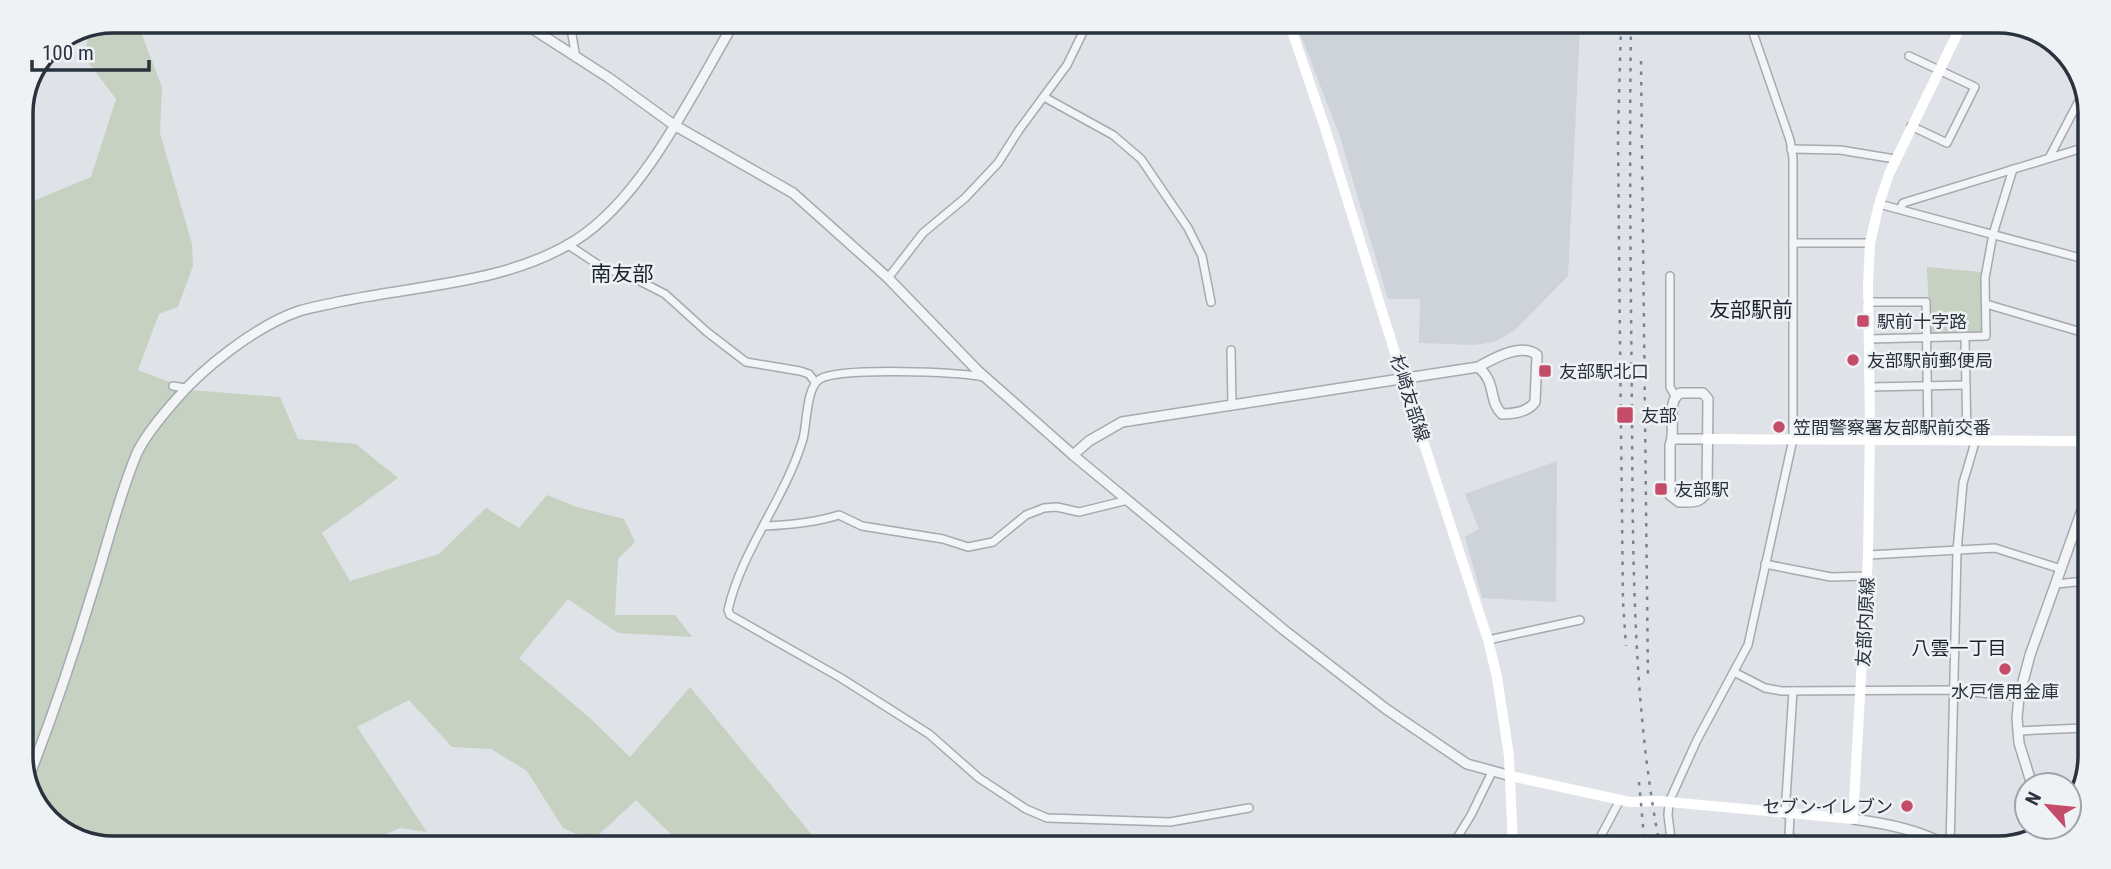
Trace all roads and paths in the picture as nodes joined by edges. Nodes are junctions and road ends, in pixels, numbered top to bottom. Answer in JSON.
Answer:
{"nodes":[{"id":1,"x":538,"y":33,"type":"edge"},
{"id":2,"x":572,"y":33,"type":"edge"},
{"id":3,"x":728,"y":33,"type":"edge"},
{"id":4,"x":1083,"y":33,"type":"edge"},
{"id":5,"x":1293,"y":33,"type":"edge"},
{"id":6,"x":1753,"y":33,"type":"edge"},
{"id":7,"x":1958,"y":33,"type":"edge"},
{"id":8,"x":1909,"y":55,"type":"dead end"},
{"id":9,"x":576,"y":58,"type":"junction"},
{"id":10,"x":1940,"y":69,"type":"junction"},
{"id":11,"x":1044,"y":97,"type":"junction"},
{"id":12,"x":2077,"y":104,"type":"edge"},
{"id":13,"x":674,"y":125,"type":"junction"},
{"id":14,"x":1912,"y":126,"type":"junction"},
{"id":15,"x":1791,"y":149,"type":"junction"},
{"id":16,"x":2078,"y":149,"type":"edge"},
{"id":17,"x":2049,"y":158,"type":"junction"},
{"id":18,"x":1895,"y":159,"type":"junction"},
{"id":19,"x":2013,"y":169,"type":"junction"},
{"id":20,"x":1879,"y":204,"type":"junction"},
{"id":21,"x":1899,"y":209,"type":"junction"},
{"id":22,"x":1993,"y":234,"type":"junction"},
{"id":23,"x":1793,"y":243,"type":"junction"},
{"id":24,"x":1870,"y":243,"type":"junction"},
{"id":25,"x":567,"y":244,"type":"junction"},
{"id":26,"x":2078,"y":257,"type":"edge"},
{"id":27,"x":1670,"y":276,"type":"dead end"},
{"id":28,"x":888,"y":278,"type":"junction"},
{"id":29,"x":1210,"y":302,"type":"dead end"},
{"id":30,"x":1868,"y":302,"type":"junction"},
{"id":31,"x":1986,"y":304,"type":"junction"},
{"id":32,"x":2078,"y":331,"type":"edge"},
{"id":33,"x":1965,"y":338,"type":"junction"},
{"id":34,"x":1870,"y":339,"type":"junction"},
{"id":35,"x":1927,"y":339,"type":"junction"},
{"id":36,"x":1231,"y":350,"type":"dead end"},
{"id":37,"x":1493,"y":359,"type":"junction"},
{"id":38,"x":1478,"y":367,"type":"junction"},
{"id":39,"x":985,"y":377,"type":"junction"},
{"id":40,"x":1489,"y":377,"type":"junction"},
{"id":41,"x":1404,"y":378,"type":"junction"},
{"id":42,"x":815,"y":382,"type":"junction"},
{"id":43,"x":1927,"y":385,"type":"junction"},
{"id":44,"x":1966,"y":385,"type":"junction"},
{"id":45,"x":173,"y":386,"type":"dead end"},
{"id":46,"x":1870,"y":387,"type":"junction"},
{"id":47,"x":186,"y":388,"type":"junction"},
{"id":48,"x":1675,"y":396,"type":"junction"},
{"id":49,"x":1232,"y":405,"type":"junction"},
{"id":50,"x":1673,"y":439,"type":"junction"},
{"id":51,"x":1707,"y":439,"type":"junction"},
{"id":52,"x":1793,"y":439,"type":"junction"},
{"id":53,"x":1870,"y":439,"type":"junction"},
{"id":54,"x":1928,"y":439,"type":"junction"},
{"id":55,"x":1971,"y":439,"type":"junction"},
{"id":56,"x":2078,"y":441,"type":"edge"},
{"id":57,"x":1073,"y":455,"type":"junction"},
{"id":58,"x":1129,"y":500,"type":"junction"},
{"id":59,"x":2078,"y":521,"type":"edge"},
{"id":60,"x":764,"y":526,"type":"junction"},
{"id":61,"x":1957,"y":551,"type":"junction"},
{"id":62,"x":1868,"y":555,"type":"junction"},
{"id":63,"x":1765,"y":564,"type":"junction"},
{"id":64,"x":2061,"y":569,"type":"junction"},
{"id":65,"x":1867,"y":576,"type":"junction"},
{"id":66,"x":2078,"y":582,"type":"edge"},
{"id":67,"x":2056,"y":584,"type":"junction"},
{"id":68,"x":1580,"y":620,"type":"dead end"},
{"id":69,"x":1488,"y":640,"type":"junction"},
{"id":70,"x":1734,"y":672,"type":"junction"},
{"id":71,"x":1954,"y":690,"type":"junction"},
{"id":72,"x":1793,"y":691,"type":"junction"},
{"id":73,"x":1862,"y":691,"type":"junction"},
{"id":74,"x":2019,"y":697,"type":"junction"},
{"id":75,"x":2078,"y":728,"type":"edge"},
{"id":76,"x":2018,"y":731,"type":"junction"},
{"id":77,"x":34,"y":764,"type":"edge"},
{"id":78,"x":2028,"y":771,"type":"edge"},
{"id":79,"x":1492,"y":772,"type":"junction"},
{"id":80,"x":1511,"y":776,"type":"junction"},
{"id":81,"x":1620,"y":800,"type":"junction"},
{"id":82,"x":1670,"y":802,"type":"junction"},
{"id":83,"x":1249,"y":808,"type":"dead end"},
{"id":84,"x":1788,"y":814,"type":"junction"},
{"id":85,"x":1853,"y":819,"type":"junction"},
{"id":86,"x":1458,"y":836,"type":"edge"},
{"id":87,"x":1513,"y":836,"type":"edge"},
{"id":88,"x":1600,"y":836,"type":"edge"},
{"id":89,"x":1671,"y":836,"type":"edge"},
{"id":90,"x":1789,"y":836,"type":"edge"},
{"id":91,"x":1929,"y":836,"type":"edge"},
{"id":92,"x":1951,"y":836,"type":"edge"}],
"edges":[{"from":1,"to":9,"type":"street"},
{"from":2,"to":9,"type":"street"},
{"from":3,"to":13,"type":"street"},
{"from":4,"to":11,"type":"street"},
{"from":5,"to":41,"type":"main road","name":"杉崎友部線"},
{"from":6,"to":15,"type":"street"},
{"from":7,"to":10,"type":"main road","name":"友部内原線"},
{"from":8,"to":10,"type":"street"},
{"from":9,"to":13,"type":"street"},
{"from":10,"to":14,"type":"main road","name":"友部内原線"},
{"from":10,"to":14,"type":"street"},
{"from":11,"to":28,"type":"street"},
{"from":11,"to":29,"type":"street"},
{"from":12,"to":17,"type":"street"},
{"from":13,"to":25,"type":"street"},
{"from":13,"to":28,"type":"street"},
{"from":14,"to":18,"type":"main road","name":"友部内原線"},
{"from":15,"to":18,"type":"street"},
{"from":15,"to":23,"type":"street"},
{"from":16,"to":17,"type":"street"},
{"from":17,"to":19,"type":"street"},
{"from":18,"to":20,"type":"main road","name":"友部内原線"},
{"from":19,"to":21,"type":"street"},
{"from":19,"to":22,"type":"street"},
{"from":20,"to":21,"type":"street"},
{"from":20,"to":24,"type":"main road","name":"友部内原線"},
{"from":21,"to":22,"type":"street"},
{"from":22,"to":26,"type":"street"},
{"from":22,"to":31,"type":"street"},
{"from":23,"to":24,"type":"street"},
{"from":23,"to":52,"type":"street"},
{"from":24,"to":30,"type":"main road","name":"友部内原線"},
{"from":25,"to":42,"type":"street"},
{"from":25,"to":47,"type":"street"},
{"from":27,"to":48,"type":"street"},
{"from":28,"to":39,"type":"street"},
{"from":30,"to":34,"type":"main road","name":"友部内原線"},
{"from":30,"to":35,"type":"street"},
{"from":31,"to":32,"type":"street"},
{"from":31,"to":33,"type":"street"},
{"from":33,"to":35,"type":"street"},
{"from":33,"to":44,"type":"street"},
{"from":34,"to":35,"type":"street"},
{"from":34,"to":46,"type":"main road","name":"友部内原線"},
{"from":35,"to":43,"type":"street"},
{"from":36,"to":49,"type":"street"},
{"from":37,"to":38,"type":"street"},
{"from":37,"to":40,"type":"street"},
{"from":37,"to":40,"type":"street"},
{"from":38,"to":40,"type":"street"},
{"from":38,"to":41,"type":"street"},
{"from":39,"to":42,"type":"street"},
{"from":39,"to":57,"type":"street"},
{"from":41,"to":49,"type":"street"},
{"from":41,"to":69,"type":"main road","name":"杉崎友部線"},
{"from":42,"to":60,"type":"street"},
{"from":43,"to":44,"type":"street"},
{"from":43,"to":46,"type":"street"},
{"from":43,"to":54,"type":"street"},
{"from":44,"to":55,"type":"street"},
{"from":45,"to":47,"type":"street"},
{"from":46,"to":53,"type":"main road","name":"友部内原線"},
{"from":47,"to":77,"type":"street"},
{"from":48,"to":50,"type":"street"},
{"from":48,"to":51,"type":"street"},
{"from":49,"to":57,"type":"street"},
{"from":50,"to":51,"type":"street"},
{"from":50,"to":51,"type":"street"},
{"from":51,"to":52,"type":"main road"},
{"from":52,"to":53,"type":"main road"},
{"from":52,"to":63,"type":"street"},
{"from":53,"to":54,"type":"main road"},
{"from":53,"to":62,"type":"main road","name":"友部内原線"},
{"from":54,"to":55,"type":"main road"},
{"from":55,"to":56,"type":"main road"},
{"from":55,"to":61,"type":"street"},
{"from":57,"to":58,"type":"street"},
{"from":58,"to":60,"type":"street"},
{"from":58,"to":79,"type":"street"},
{"from":59,"to":64,"type":"street"},
{"from":60,"to":83,"type":"street"},
{"from":61,"to":62,"type":"street"},
{"from":61,"to":64,"type":"street"},
{"from":61,"to":71,"type":"street"},
{"from":62,"to":65,"type":"main road","name":"友部内原線"},
{"from":63,"to":65,"type":"street"},
{"from":63,"to":70,"type":"street"},
{"from":64,"to":67,"type":"street"},
{"from":65,"to":73,"type":"main road","name":"友部内原線"},
{"from":66,"to":67,"type":"street"},
{"from":67,"to":74,"type":"street"},
{"from":68,"to":69,"type":"street"},
{"from":69,"to":80,"type":"main road","name":"杉崎友部線"},
{"from":70,"to":72,"type":"street"},
{"from":70,"to":82,"type":"street"},
{"from":71,"to":73,"type":"street"},
{"from":71,"to":74,"type":"street"},
{"from":71,"to":92,"type":"street"},
{"from":72,"to":73,"type":"street"},
{"from":72,"to":84,"type":"street"},
{"from":73,"to":85,"type":"main road","name":"友部内原線"},
{"from":74,"to":76,"type":"street"},
{"from":75,"to":76,"type":"street"},
{"from":76,"to":78,"type":"street"},
{"from":79,"to":80,"type":"street"},
{"from":79,"to":86,"type":"street"},
{"from":80,"to":81,"type":"main road"},
{"from":80,"to":87,"type":"main road"},
{"from":81,"to":82,"type":"main road"},
{"from":81,"to":88,"type":"street"},
{"from":82,"to":84,"type":"main road"},
{"from":82,"to":89,"type":"street"},
{"from":84,"to":85,"type":"main road"},
{"from":84,"to":90,"type":"street"},
{"from":85,"to":91,"type":"street"}]}
